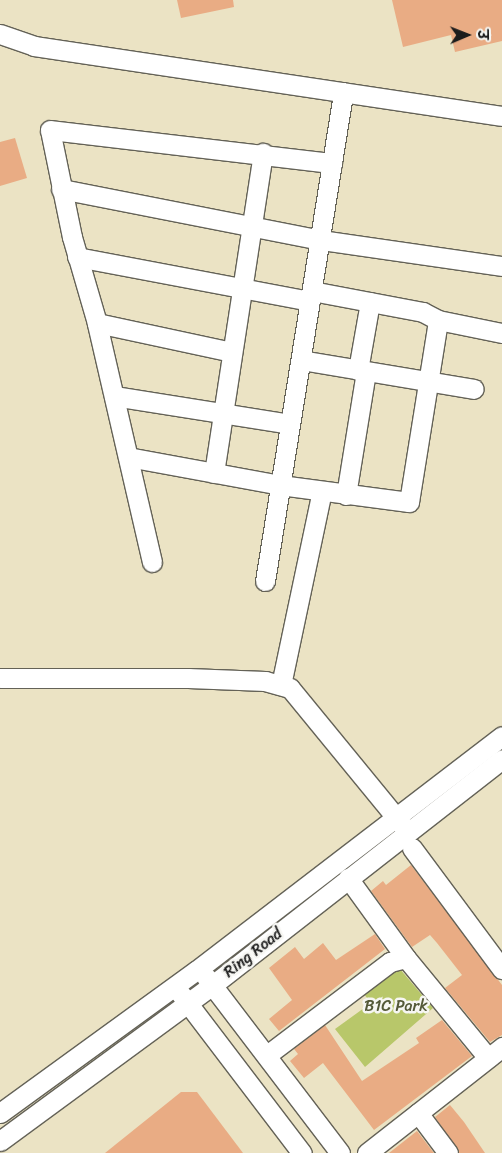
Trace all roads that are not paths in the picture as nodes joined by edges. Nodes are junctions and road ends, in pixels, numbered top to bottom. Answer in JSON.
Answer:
{"nodes":[{"id":1,"x":0,"y":34,"type":"edge"},
{"id":2,"x":343,"y":92,"type":"junction"},
{"id":3,"x":502,"y":116,"type":"edge"},
{"id":4,"x":263,"y":153,"type":"junction"},
{"id":5,"x":332,"y":163,"type":"junction"},
{"id":6,"x":61,"y":189,"type":"junction"},
{"id":7,"x":250,"y":226,"type":"junction"},
{"id":8,"x":321,"y":240,"type":"junction"},
{"id":9,"x":77,"y":257,"type":"junction"},
{"id":10,"x":502,"y":266,"type":"edge"},
{"id":11,"x":241,"y":288,"type":"junction"},
{"id":12,"x":311,"y":296,"type":"junction"},
{"id":13,"x":370,"y":302,"type":"junction"},
{"id":14,"x":438,"y":320,"type":"junction"},
{"id":15,"x":97,"y":323,"type":"junction"},
{"id":16,"x":502,"y":333,"type":"edge"},
{"id":17,"x":232,"y":352,"type":"junction"},
{"id":18,"x":301,"y":360,"type":"junction"},
{"id":19,"x":362,"y":371,"type":"junction"},
{"id":20,"x":431,"y":383,"type":"junction"},
{"id":21,"x":474,"y":389,"type":"dead end"},
{"id":22,"x":114,"y":396,"type":"junction"},
{"id":23,"x":223,"y":414,"type":"junction"},
{"id":24,"x":290,"y":424,"type":"junction"},
{"id":25,"x":128,"y":457,"type":"junction"},
{"id":26,"x":214,"y":473,"type":"junction"},
{"id":27,"x":280,"y":485,"type":"junction"},
{"id":28,"x":322,"y":491,"type":"junction"},
{"id":29,"x":346,"y":495,"type":"junction"},
{"id":30,"x":152,"y":562,"type":"dead end"},
{"id":31,"x":265,"y":581,"type":"dead end"},
{"id":32,"x":0,"y":678,"type":"edge"},
{"id":33,"x":281,"y":685,"type":"junction"},
{"id":34,"x":502,"y":736,"type":"edge"},
{"id":35,"x":502,"y":759,"type":"edge"},
{"id":36,"x":394,"y":818,"type":"junction"},
{"id":37,"x":410,"y":839,"type":"junction"},
{"id":38,"x":348,"y":878,"type":"junction"},
{"id":39,"x":406,"y":958,"type":"junction"},
{"id":40,"x":502,"y":969,"type":"edge"},
{"id":41,"x":197,"y":970,"type":"junction"},
{"id":42,"x":214,"y":984,"type":"junction"},
{"id":43,"x":174,"y":987,"type":"junction"},
{"id":44,"x":189,"y":1001,"type":"junction"},
{"id":45,"x":495,"y":1053,"type":"edge"},
{"id":46,"x":267,"y":1055,"type":"junction"},
{"id":47,"x":0,"y":1113,"type":"edge"},
{"id":48,"x":418,"y":1113,"type":"junction"},
{"id":49,"x":0,"y":1141,"type":"edge"},
{"id":50,"x":302,"y":1153,"type":"edge"},
{"id":51,"x":340,"y":1153,"type":"edge"},
{"id":52,"x":367,"y":1153,"type":"edge"},
{"id":53,"x":448,"y":1153,"type":"edge"}],
"edges":[{"from":1,"to":2,"type":"street"},
{"from":2,"to":3,"type":"street"},
{"from":2,"to":5,"type":"street"},
{"from":4,"to":5,"type":"street"},
{"from":4,"to":6,"type":"street"},
{"from":4,"to":7,"type":"street"},
{"from":5,"to":8,"type":"street"},
{"from":6,"to":7,"type":"street"},
{"from":6,"to":9,"type":"street"},
{"from":7,"to":8,"type":"street"},
{"from":7,"to":11,"type":"street"},
{"from":8,"to":10,"type":"street"},
{"from":8,"to":12,"type":"street"},
{"from":9,"to":11,"type":"street"},
{"from":9,"to":15,"type":"street"},
{"from":11,"to":12,"type":"street"},
{"from":11,"to":17,"type":"street"},
{"from":12,"to":13,"type":"street"},
{"from":12,"to":18,"type":"street"},
{"from":13,"to":14,"type":"street"},
{"from":13,"to":19,"type":"street"},
{"from":14,"to":16,"type":"street"},
{"from":14,"to":20,"type":"street"},
{"from":15,"to":17,"type":"street"},
{"from":15,"to":22,"type":"street"},
{"from":17,"to":23,"type":"street"},
{"from":18,"to":19,"type":"street"},
{"from":18,"to":24,"type":"street"},
{"from":19,"to":20,"type":"street"},
{"from":19,"to":29,"type":"street"},
{"from":20,"to":21,"type":"street"},
{"from":20,"to":29,"type":"street"},
{"from":22,"to":23,"type":"street"},
{"from":22,"to":25,"type":"street"},
{"from":23,"to":24,"type":"street"},
{"from":23,"to":26,"type":"street"},
{"from":24,"to":27,"type":"street"},
{"from":25,"to":26,"type":"street"},
{"from":25,"to":30,"type":"street"},
{"from":26,"to":27,"type":"street"},
{"from":27,"to":28,"type":"street"},
{"from":27,"to":31,"type":"street"},
{"from":28,"to":29,"type":"street"},
{"from":28,"to":33,"type":"street"},
{"from":32,"to":33,"type":"street"},
{"from":33,"to":36,"type":"street"},
{"from":34,"to":36,"type":"street","name":"Ring Road"},
{"from":35,"to":37,"type":"street","name":"Ring Road"},
{"from":36,"to":37,"type":"street"},
{"from":36,"to":41,"type":"street","name":"Ring Road"},
{"from":37,"to":38,"type":"street","name":"Ring Road"},
{"from":37,"to":40,"type":"street"},
{"from":38,"to":39,"type":"street"},
{"from":38,"to":42,"type":"street","name":"Ring Road"},
{"from":39,"to":45,"type":"street"},
{"from":39,"to":46,"type":"street"},
{"from":41,"to":42,"type":"street"},
{"from":41,"to":43,"type":"street","name":"Ring Road"},
{"from":42,"to":44,"type":"street","name":"Ring Road"},
{"from":42,"to":46,"type":"street"},
{"from":43,"to":44,"type":"street"},
{"from":43,"to":47,"type":"street","name":"Ring Road"},
{"from":44,"to":49,"type":"street","name":"Ring Road"},
{"from":44,"to":50,"type":"street"},
{"from":45,"to":48,"type":"street"},
{"from":46,"to":51,"type":"street"},
{"from":48,"to":52,"type":"street"},
{"from":48,"to":53,"type":"street"}]}
